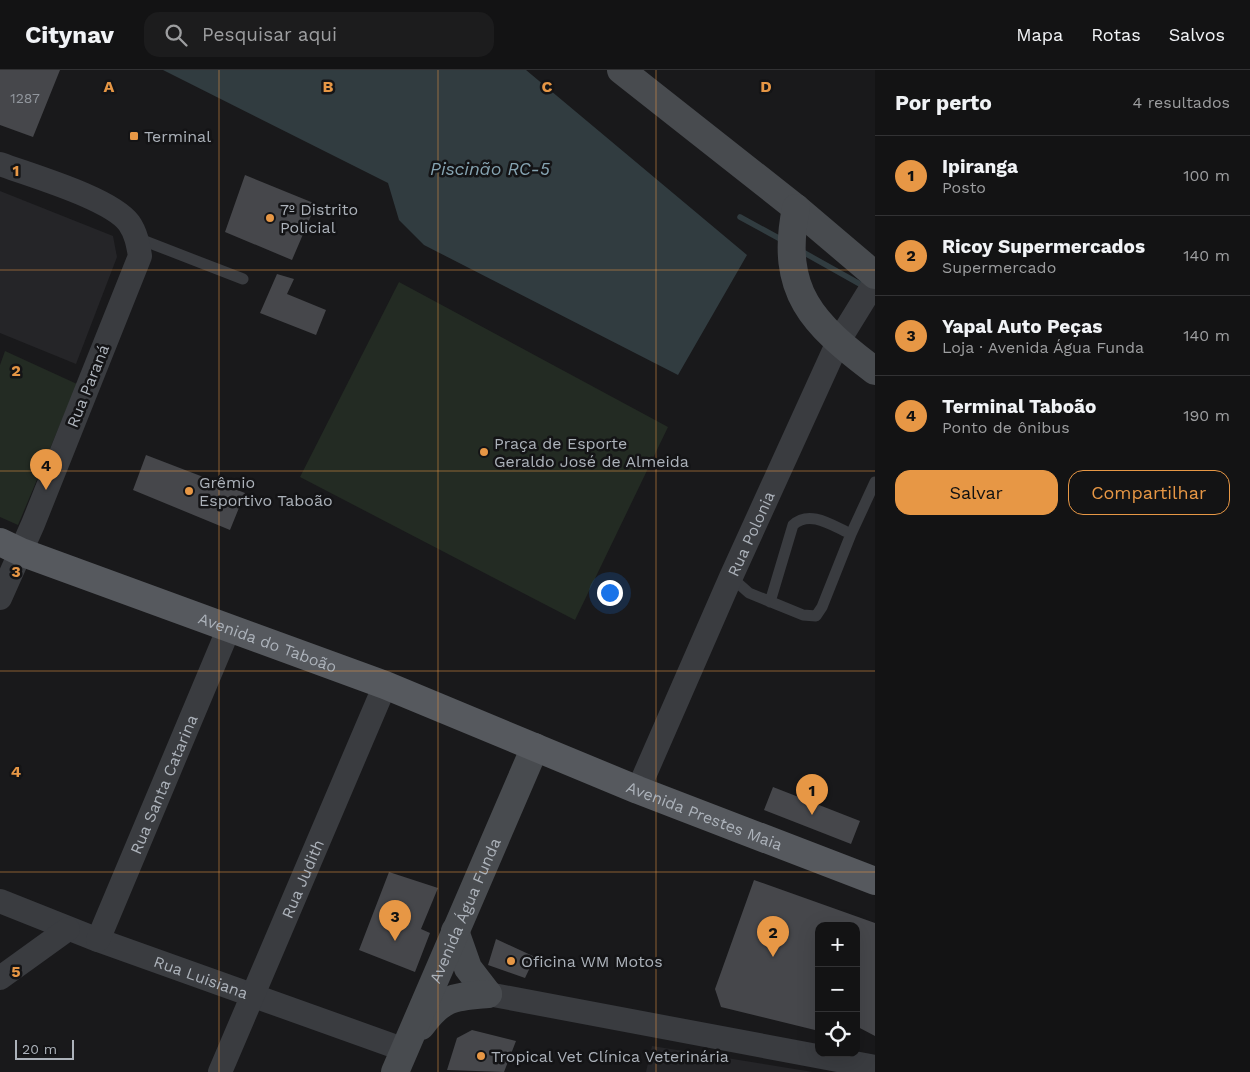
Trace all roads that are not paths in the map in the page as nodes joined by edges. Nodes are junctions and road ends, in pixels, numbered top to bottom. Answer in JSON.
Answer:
{"nodes":[{"id":1,"x":621,"y":70,"type":"edge"},
{"id":2,"x":0,"y":164,"type":"edge"},
{"id":3,"x":796,"y":208,"type":"junction"},
{"id":4,"x":138,"y":247,"type":"junction"},
{"id":5,"x":875,"y":275,"type":"edge"},
{"id":6,"x":243,"y":279,"type":"dead end"},
{"id":7,"x":875,"y":282,"type":"edge"},
{"id":8,"x":838,"y":342,"type":"junction"},
{"id":9,"x":875,"y":371,"type":"edge"},
{"id":10,"x":874,"y":489,"type":"edge"},
{"id":11,"x":851,"y":534,"type":"junction"},
{"id":12,"x":11,"y":547,"type":"edge"},
{"id":13,"x":731,"y":577,"type":"junction"},
{"id":14,"x":0,"y":598,"type":"edge"},
{"id":15,"x":770,"y":602,"type":"junction"},
{"id":16,"x":229,"y":628,"type":"junction"},
{"id":17,"x":385,"y":685,"type":"junction"},
{"id":18,"x":535,"y":748,"type":"junction"},
{"id":19,"x":638,"y":790,"type":"junction"},
{"id":20,"x":875,"y":881,"type":"edge"},
{"id":21,"x":0,"y":901,"type":"edge"},
{"id":22,"x":68,"y":929,"type":"junction"},
{"id":23,"x":455,"y":931,"type":"junction"},
{"id":24,"x":98,"y":940,"type":"junction"},
{"id":25,"x":0,"y":978,"type":"edge"},
{"id":26,"x":488,"y":994,"type":"junction"},
{"id":27,"x":251,"y":995,"type":"junction"},
{"id":28,"x":400,"y":1061,"type":"edge"},
{"id":29,"x":875,"y":1067,"type":"edge"},
{"id":30,"x":220,"y":1072,"type":"edge"}],
"edges":[{"from":1,"to":3,"type":"street"},
{"from":2,"to":4,"type":"street"},
{"from":3,"to":5,"type":"street"},
{"from":3,"to":8,"type":"street"},
{"from":4,"to":6,"type":"lane"},
{"from":4,"to":12,"type":"street","name":"Rua Paraná"},
{"from":7,"to":8,"type":"street","name":"Rua Polonia"},
{"from":8,"to":9,"type":"street"},
{"from":8,"to":13,"type":"street","name":"Rua Polonia"},
{"from":10,"to":11,"type":"lane"},
{"from":11,"to":15,"type":"lane"},
{"from":11,"to":15,"type":"lane"},
{"from":12,"to":14,"type":"street","name":"Rua Paraná"},
{"from":12,"to":16,"type":"main road","name":"Avenida do Taboão"},
{"from":13,"to":15,"type":"lane"},
{"from":13,"to":19,"type":"street","name":"Rua Polonia"},
{"from":16,"to":17,"type":"main road","name":"Avenida do Taboão"},
{"from":16,"to":24,"type":"street","name":"Rua Santa Catarina"},
{"from":17,"to":18,"type":"main road","name":"Avenida do Taboão"},
{"from":17,"to":27,"type":"street","name":"Rua Judith"},
{"from":18,"to":19,"type":"main road","name":"Avenida Prestes Maia"},
{"from":18,"to":23,"type":"street","name":"Avenida Água Funda"},
{"from":19,"to":20,"type":"main road","name":"Avenida Prestes Maia"},
{"from":21,"to":22,"type":"street","name":"Rua Luisiana"},
{"from":22,"to":24,"type":"street","name":"Rua Luisiana"},
{"from":22,"to":25,"type":"street"},
{"from":23,"to":26,"type":"street"},
{"from":23,"to":28,"type":"street","name":"Avenida Água Funda"},
{"from":24,"to":27,"type":"street","name":"Rua Luisiana"},
{"from":26,"to":28,"type":"street"},
{"from":26,"to":29,"type":"street"},
{"from":27,"to":28,"type":"street","name":"Rua Luisiana"},
{"from":27,"to":30,"type":"street","name":"Rua Judith"}]}
